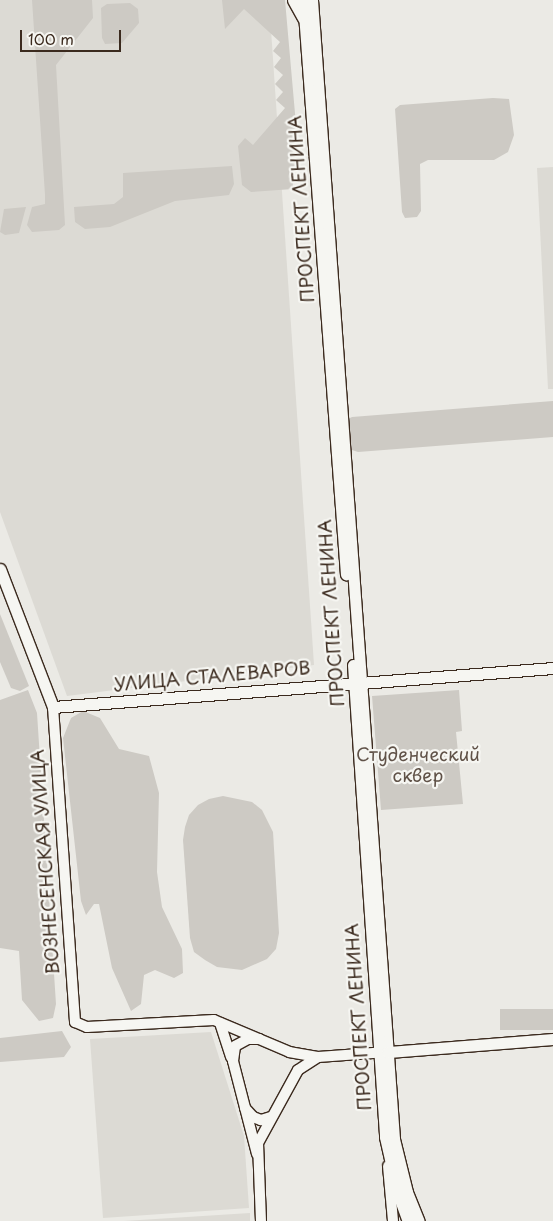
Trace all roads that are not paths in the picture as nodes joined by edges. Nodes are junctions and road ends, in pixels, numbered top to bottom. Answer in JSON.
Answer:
{"nodes":[{"id":1,"x":292,"y":0,"type":"edge"},
{"id":2,"x":303,"y":0,"type":"edge"},
{"id":3,"x":314,"y":0,"type":"edge"},
{"id":4,"x":309,"y":19,"type":"junction"},
{"id":5,"x":0,"y":570,"type":"edge"},
{"id":6,"x":553,"y":668,"type":"edge"},
{"id":7,"x":358,"y":682,"type":"junction"},
{"id":8,"x":53,"y":707,"type":"junction"},
{"id":9,"x":217,"y":1021,"type":"junction"},
{"id":10,"x":259,"y":1039,"type":"junction"},
{"id":11,"x":553,"y":1039,"type":"edge"},
{"id":12,"x":289,"y":1052,"type":"junction"},
{"id":13,"x":383,"y":1052,"type":"junction"},
{"id":14,"x":318,"y":1057,"type":"junction"},
{"id":15,"x":232,"y":1061,"type":"junction"},
{"id":16,"x":298,"y":1070,"type":"junction"},
{"id":17,"x":244,"y":1108,"type":"junction"},
{"id":18,"x":271,"y":1117,"type":"junction"},
{"id":19,"x":385,"y":1137,"type":"junction"},
{"id":20,"x":257,"y":1154,"type":"junction"},
{"id":21,"x":261,"y":1221,"type":"edge"},
{"id":22,"x":393,"y":1221,"type":"edge"},
{"id":23,"x":408,"y":1221,"type":"edge"},
{"id":24,"x":419,"y":1221,"type":"edge"}],
"edges":[{"from":1,"to":4,"type":"main road"},
{"from":2,"to":4,"type":"main road","name":"ПРОСПЕКТ ЛЕНИНА"},
{"from":3,"to":4,"type":"main road","name":"ПРОСПЕКТ ЛЕНИНА"},
{"from":4,"to":7,"type":"main road","name":"ПРОСПЕКТ ЛЕНИНА"},
{"from":5,"to":8,"type":"main road","name":"ВОЗНЕСЕНСКАЯ УЛИЦА"},
{"from":6,"to":7,"type":"main road","name":"УЛИЦА СТАЛЕВАРОВ"},
{"from":7,"to":8,"type":"main road","name":"УЛИЦА СТАЛЕВАРОВ"},
{"from":7,"to":13,"type":"main road","name":"ПРОСПЕКТ ЛЕНИНА"},
{"from":8,"to":9,"type":"street","name":"ВОЗНЕСЕНСКАЯ УЛИЦА"},
{"from":9,"to":10,"type":"street"},
{"from":9,"to":15,"type":"street"},
{"from":10,"to":12,"type":"street"},
{"from":10,"to":15,"type":"street"},
{"from":11,"to":13,"type":"main road"},
{"from":12,"to":14,"type":"street"},
{"from":12,"to":16,"type":"street"},
{"from":13,"to":14,"type":"street"},
{"from":13,"to":19,"type":"main road","name":"ПРОСПЕКТ ЛЕНИНА"},
{"from":13,"to":24,"type":"main road","name":"ПРОСПЕКТ ЛЕНИНА"},
{"from":14,"to":16,"type":"street"},
{"from":15,"to":17,"type":"street"},
{"from":16,"to":18,"type":"street"},
{"from":17,"to":18,"type":"street"},
{"from":17,"to":20,"type":"street"},
{"from":18,"to":20,"type":"street"},
{"from":19,"to":22,"type":"street"},
{"from":19,"to":23,"type":"main road","name":"ПРОСПЕКТ ЛЕНИНА"},
{"from":20,"to":21,"type":"street"}]}
